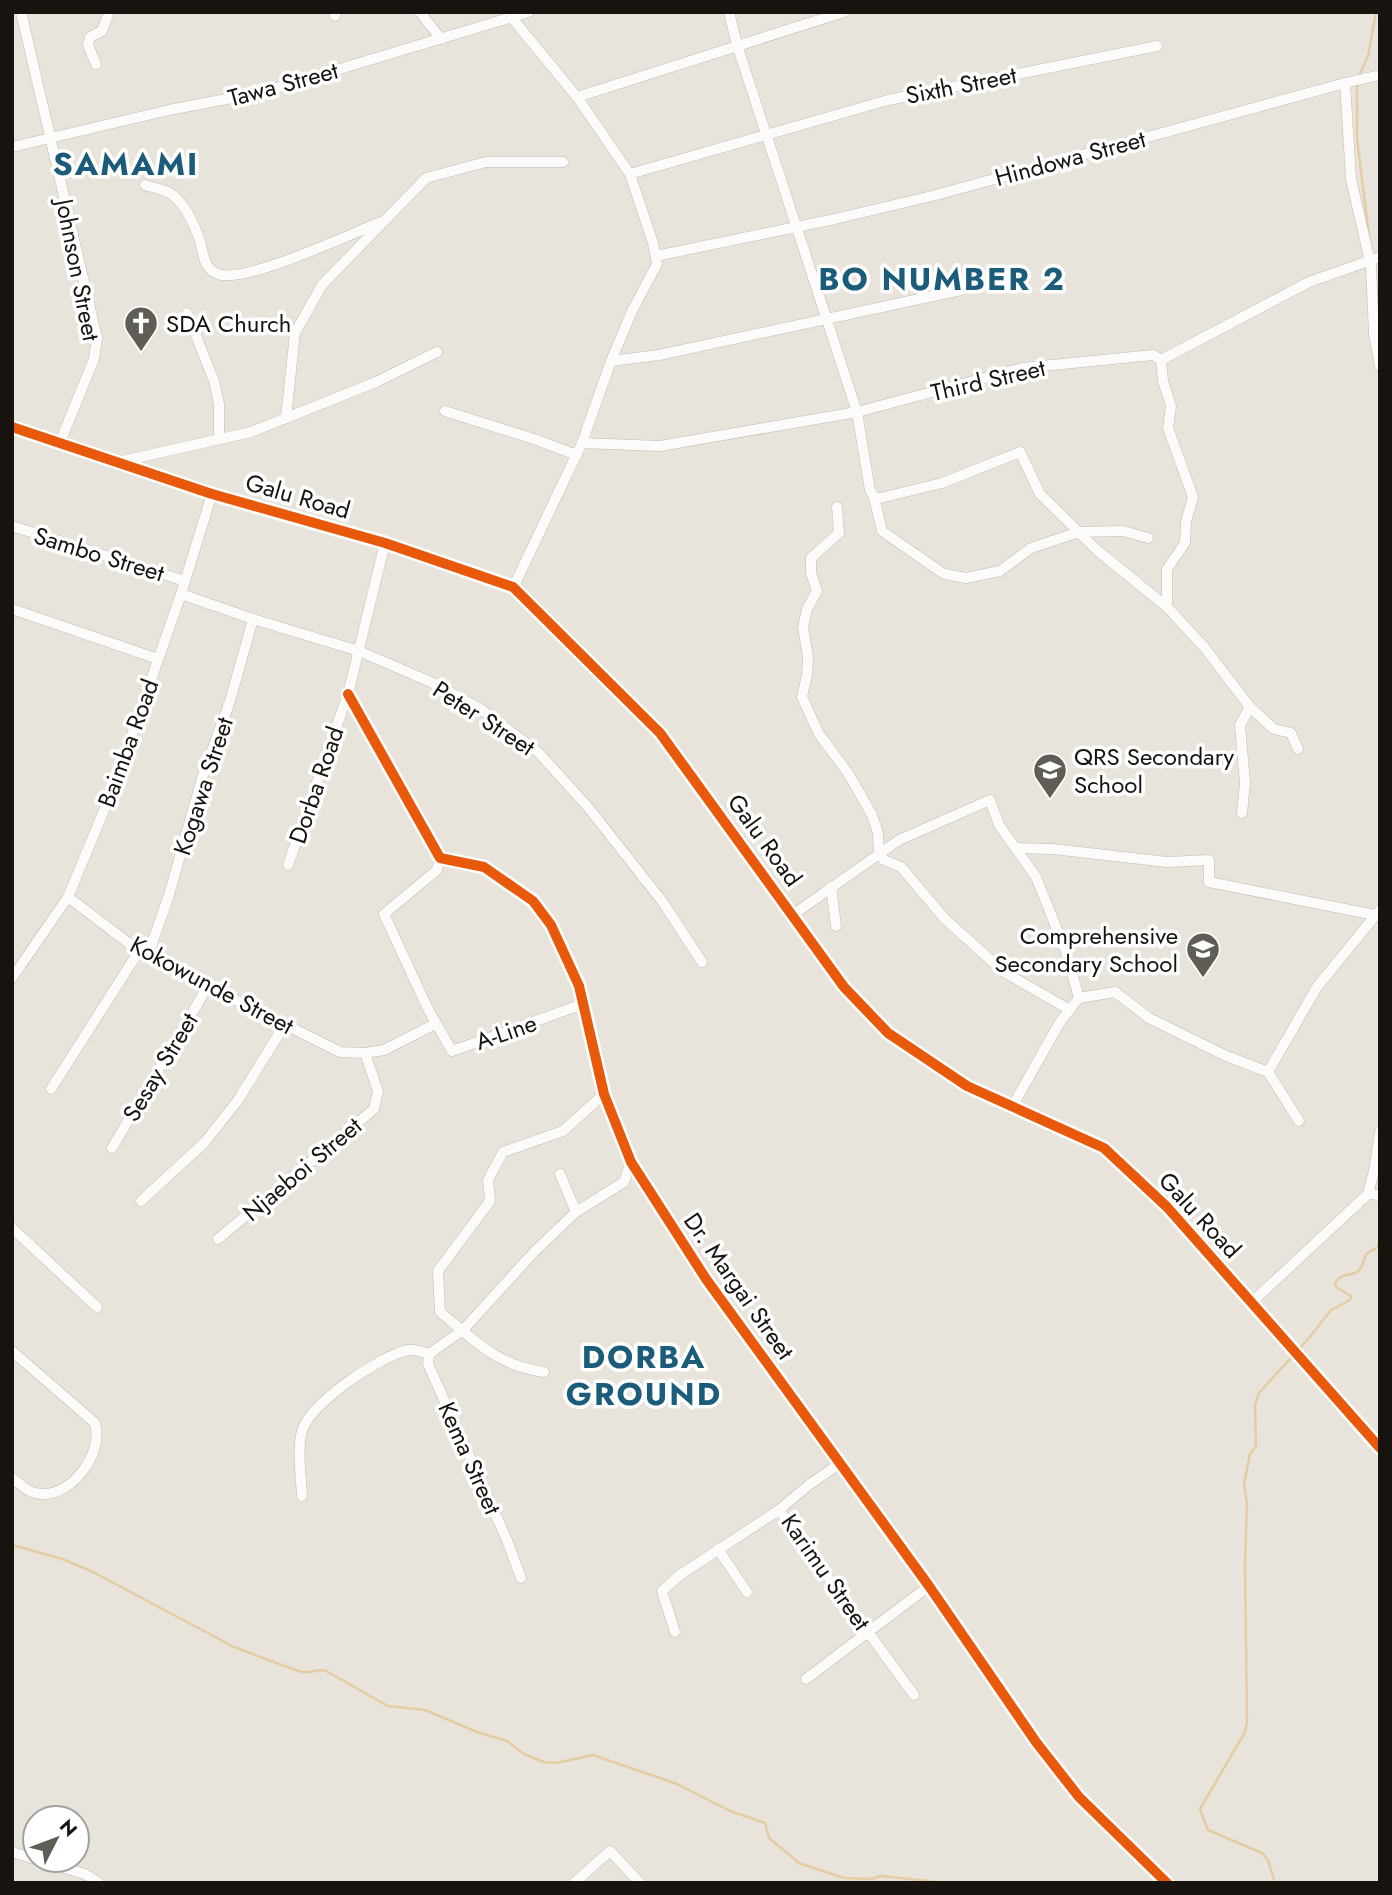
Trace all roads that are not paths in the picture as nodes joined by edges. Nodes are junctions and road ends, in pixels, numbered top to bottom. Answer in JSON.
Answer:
{"nodes":[{"id":1,"x":21,"y":12,"type":"edge"},
{"id":2,"x":109,"y":12,"type":"edge"},
{"id":3,"x":420,"y":12,"type":"edge"},
{"id":4,"x":529,"y":12,"type":"edge"},
{"id":5,"x":729,"y":12,"type":"edge"},
{"id":6,"x":844,"y":12,"type":"edge"},
{"id":7,"x":512,"y":18,"type":"junction"},
{"id":8,"x":441,"y":39,"type":"junction"},
{"id":9,"x":737,"y":45,"type":"junction"},
{"id":10,"x":1157,"y":46,"type":"dead end"},
{"id":11,"x":96,"y":64,"type":"dead end"},
{"id":12,"x":1380,"y":75,"type":"edge"},
{"id":13,"x":1346,"y":83,"type":"junction"},
{"id":14,"x":578,"y":97,"type":"junction"},
{"id":15,"x":767,"y":134,"type":"junction"},
{"id":16,"x":50,"y":137,"type":"junction"},
{"id":17,"x":12,"y":146,"type":"edge"},
{"id":18,"x":563,"y":162,"type":"dead end"},
{"id":19,"x":630,"y":174,"type":"junction"},
{"id":20,"x":145,"y":185,"type":"dead end"},
{"id":21,"x":385,"y":220,"type":"junction"},
{"id":22,"x":796,"y":228,"type":"junction"},
{"id":23,"x":656,"y":256,"type":"junction"},
{"id":24,"x":1375,"y":259,"type":"edge"},
{"id":25,"x":961,"y":290,"type":"dead end"},
{"id":26,"x":187,"y":313,"type":"dead end"},
{"id":27,"x":825,"y":317,"type":"junction"},
{"id":28,"x":437,"y":352,"type":"dead end"},
{"id":29,"x":1161,"y":360,"type":"junction"},
{"id":30,"x":611,"y":361,"type":"junction"},
{"id":31,"x":1380,"y":366,"type":"edge"},
{"id":32,"x":444,"y":411,"type":"dead end"},
{"id":33,"x":857,"y":412,"type":"junction"},
{"id":34,"x":286,"y":418,"type":"junction"},
{"id":35,"x":12,"y":427,"type":"edge"},
{"id":36,"x":219,"y":439,"type":"junction"},
{"id":37,"x":60,"y":442,"type":"junction"},
{"id":38,"x":582,"y":443,"type":"junction"},
{"id":39,"x":577,"y":455,"type":"junction"},
{"id":40,"x":117,"y":462,"type":"junction"},
{"id":41,"x":212,"y":494,"type":"junction"},
{"id":42,"x":874,"y":496,"type":"junction"},
{"id":43,"x":837,"y":507,"type":"dead end"},
{"id":44,"x":12,"y":526,"type":"edge"},
{"id":45,"x":1079,"y":533,"type":"junction"},
{"id":46,"x":1148,"y":538,"type":"dead end"},
{"id":47,"x":384,"y":542,"type":"junction"},
{"id":48,"x":185,"y":581,"type":"junction"},
{"id":49,"x":513,"y":588,"type":"junction"},
{"id":50,"x":181,"y":594,"type":"junction"},
{"id":51,"x":1167,"y":607,"type":"junction"},
{"id":52,"x":12,"y":610,"type":"edge"},
{"id":53,"x":253,"y":619,"type":"junction"},
{"id":54,"x":359,"y":650,"type":"junction"},
{"id":55,"x":158,"y":659,"type":"junction"},
{"id":56,"x":348,"y":694,"type":"junction"},
{"id":57,"x":1250,"y":707,"type":"junction"},
{"id":58,"x":1298,"y":749,"type":"dead end"},
{"id":59,"x":1242,"y":813,"type":"dead end"},
{"id":60,"x":1016,"y":848,"type":"junction"},
{"id":61,"x":879,"y":853,"type":"junction"},
{"id":62,"x":440,"y":858,"type":"junction"},
{"id":63,"x":288,"y":865,"type":"dead end"},
{"id":64,"x":831,"y":887,"type":"junction"},
{"id":65,"x":68,"y":897,"type":"junction"},
{"id":66,"x":1377,"y":913,"type":"edge"},
{"id":67,"x":793,"y":914,"type":"junction"},
{"id":68,"x":836,"y":926,"type":"dead end"},
{"id":69,"x":144,"y":952,"type":"junction"},
{"id":70,"x":702,"y":962,"type":"dead end"},
{"id":71,"x":12,"y":978,"type":"edge"},
{"id":72,"x":208,"y":986,"type":"junction"},
{"id":73,"x":1079,"y":998,"type":"junction"},
{"id":74,"x":583,"y":1004,"type":"junction"},
{"id":75,"x":1069,"y":1010,"type":"junction"},
{"id":76,"x":285,"y":1024,"type":"junction"},
{"id":77,"x":435,"y":1024,"type":"junction"},
{"id":78,"x":365,"y":1053,"type":"junction"},
{"id":79,"x":1268,"y":1072,"type":"junction"},
{"id":80,"x":51,"y":1089,"type":"dead end"},
{"id":81,"x":604,"y":1094,"type":"junction"},
{"id":82,"x":1012,"y":1107,"type":"junction"},
{"id":83,"x":1299,"y":1121,"type":"dead end"},
{"id":84,"x":1380,"y":1132,"type":"edge"},
{"id":85,"x":113,"y":1148,"type":"dead end"},
{"id":86,"x":631,"y":1162,"type":"junction"},
{"id":87,"x":560,"y":1174,"type":"dead end"},
{"id":88,"x":1368,"y":1194,"type":"junction"},
{"id":89,"x":1380,"y":1195,"type":"edge"},
{"id":90,"x":141,"y":1201,"type":"dead end"},
{"id":91,"x":576,"y":1212,"type":"junction"},
{"id":92,"x":12,"y":1228,"type":"edge"},
{"id":93,"x":218,"y":1239,"type":"dead end"},
{"id":94,"x":1251,"y":1303,"type":"junction"},
{"id":95,"x":97,"y":1307,"type":"dead end"},
{"id":96,"x":463,"y":1331,"type":"junction"},
{"id":97,"x":12,"y":1351,"type":"edge"},
{"id":98,"x":429,"y":1354,"type":"junction"},
{"id":99,"x":544,"y":1372,"type":"dead end"},
{"id":100,"x":1380,"y":1448,"type":"edge"},
{"id":101,"x":839,"y":1464,"type":"junction"},
{"id":102,"x":12,"y":1478,"type":"edge"},
{"id":103,"x":302,"y":1496,"type":"dead end"},
{"id":104,"x":779,"y":1510,"type":"junction"},
{"id":105,"x":718,"y":1549,"type":"junction"},
{"id":106,"x":522,"y":1578,"type":"dead end"},
{"id":107,"x":929,"y":1586,"type":"junction"},
{"id":108,"x":747,"y":1592,"type":"dead end"},
{"id":109,"x":675,"y":1632,"type":"dead end"},
{"id":110,"x":868,"y":1633,"type":"junction"},
{"id":111,"x":806,"y":1679,"type":"dead end"},
{"id":112,"x":914,"y":1695,"type":"dead end"},
{"id":113,"x":574,"y":1883,"type":"edge"},
{"id":114,"x":640,"y":1883,"type":"edge"},
{"id":115,"x":1167,"y":1883,"type":"edge"}],
"edges":[{"from":1,"to":16,"type":"street","name":"Johnson Street"},
{"from":2,"to":11,"type":"street"},
{"from":3,"to":8,"type":"street"},
{"from":4,"to":7,"type":"street","name":"Tawa Street"},
{"from":5,"to":9,"type":"street"},
{"from":6,"to":9,"type":"street"},
{"from":7,"to":8,"type":"street","name":"Tawa Street"},
{"from":7,"to":14,"type":"street"},
{"from":8,"to":16,"type":"street","name":"Tawa Street"},
{"from":9,"to":14,"type":"street"},
{"from":9,"to":15,"type":"street"},
{"from":10,"to":15,"type":"street","name":"Sixth Street"},
{"from":12,"to":13,"type":"street","name":"Hindowa Street"},
{"from":13,"to":22,"type":"street","name":"Hindowa Street"},
{"from":13,"to":24,"type":"street"},
{"from":14,"to":19,"type":"street"},
{"from":15,"to":19,"type":"street","name":"Sixth Street"},
{"from":15,"to":22,"type":"street"},
{"from":16,"to":17,"type":"street","name":"Tawa Street"},
{"from":16,"to":37,"type":"street","name":"Johnson Street"},
{"from":18,"to":21,"type":"street"},
{"from":19,"to":23,"type":"street"},
{"from":20,"to":21,"type":"street"},
{"from":21,"to":34,"type":"street"},
{"from":22,"to":23,"type":"street","name":"Hindowa Street"},
{"from":22,"to":27,"type":"street"},
{"from":23,"to":30,"type":"street"},
{"from":24,"to":29,"type":"street"},
{"from":24,"to":31,"type":"street"},
{"from":25,"to":27,"type":"street"},
{"from":26,"to":36,"type":"street"},
{"from":27,"to":30,"type":"street"},
{"from":27,"to":33,"type":"street"},
{"from":28,"to":34,"type":"street"},
{"from":29,"to":33,"type":"street","name":"Third Street"},
{"from":29,"to":51,"type":"street"},
{"from":30,"to":38,"type":"street"},
{"from":32,"to":39,"type":"street"},
{"from":33,"to":38,"type":"street","name":"Third Street"},
{"from":33,"to":42,"type":"street"},
{"from":34,"to":36,"type":"street"},
{"from":35,"to":37,"type":"street","name":"Galu Road"},
{"from":36,"to":40,"type":"street"},
{"from":37,"to":40,"type":"street","name":"Galu Road"},
{"from":38,"to":39,"type":"street"},
{"from":39,"to":49,"type":"street"},
{"from":40,"to":41,"type":"street","name":"Galu Road"},
{"from":41,"to":47,"type":"street","name":"Galu Road"},
{"from":41,"to":48,"type":"street","name":"Baimba Road"},
{"from":42,"to":45,"type":"street"},
{"from":42,"to":45,"type":"street"},
{"from":43,"to":61,"type":"street"},
{"from":44,"to":48,"type":"street","name":"Sambo Street"},
{"from":45,"to":46,"type":"street"},
{"from":45,"to":51,"type":"street"},
{"from":47,"to":49,"type":"street","name":"Galu Road"},
{"from":47,"to":54,"type":"street","name":"Dorba Road"},
{"from":48,"to":50,"type":"street","name":"Baimba Road"},
{"from":49,"to":67,"type":"street","name":"Galu Road"},
{"from":50,"to":53,"type":"street","name":"Peter Street"},
{"from":50,"to":55,"type":"street","name":"Baimba Road"},
{"from":51,"to":57,"type":"street"},
{"from":52,"to":55,"type":"street"},
{"from":53,"to":54,"type":"street","name":"Peter Street"},
{"from":53,"to":69,"type":"street","name":"Kogawa Street"},
{"from":54,"to":56,"type":"street","name":"Dorba Road"},
{"from":54,"to":70,"type":"street","name":"Peter Street"},
{"from":55,"to":65,"type":"street","name":"Baimba Road"},
{"from":56,"to":62,"type":"street"},
{"from":56,"to":63,"type":"street","name":"Dorba Road"},
{"from":57,"to":58,"type":"street"},
{"from":57,"to":59,"type":"street"},
{"from":60,"to":61,"type":"street"},
{"from":60,"to":66,"type":"street"},
{"from":60,"to":73,"type":"street"},
{"from":61,"to":64,"type":"street"},
{"from":61,"to":75,"type":"street"},
{"from":62,"to":74,"type":"street","name":"Dr. Margai Street"},
{"from":62,"to":77,"type":"street"},
{"from":64,"to":67,"type":"street"},
{"from":64,"to":68,"type":"street"},
{"from":65,"to":69,"type":"street","name":"Kokowunde Street"},
{"from":65,"to":71,"type":"street","name":"Baimba Road"},
{"from":66,"to":79,"type":"street"},
{"from":67,"to":82,"type":"street","name":"Galu Road"},
{"from":69,"to":72,"type":"street","name":"Kokowunde Street"},
{"from":69,"to":80,"type":"street","name":"Kogawa Street"},
{"from":72,"to":76,"type":"street","name":"Kokowunde Street"},
{"from":72,"to":85,"type":"street","name":"Sesay Street"},
{"from":73,"to":75,"type":"street"},
{"from":73,"to":79,"type":"street"},
{"from":74,"to":77,"type":"street","name":"A-Line"},
{"from":74,"to":81,"type":"street","name":"Dr. Margai Street"},
{"from":75,"to":82,"type":"street"},
{"from":76,"to":78,"type":"street","name":"Kokowunde Street"},
{"from":76,"to":90,"type":"street"},
{"from":77,"to":78,"type":"street","name":"A-Line"},
{"from":78,"to":93,"type":"street","name":"Njaeboi Street"},
{"from":79,"to":83,"type":"street"},
{"from":81,"to":86,"type":"street","name":"Dr. Margai Street"},
{"from":81,"to":96,"type":"street"},
{"from":82,"to":94,"type":"street","name":"Galu Road"},
{"from":84,"to":88,"type":"street"},
{"from":86,"to":91,"type":"street"},
{"from":86,"to":101,"type":"street","name":"Dr. Margai Street"},
{"from":87,"to":91,"type":"street"},
{"from":88,"to":89,"type":"street"},
{"from":88,"to":94,"type":"street"},
{"from":91,"to":96,"type":"street"},
{"from":92,"to":95,"type":"street"},
{"from":94,"to":100,"type":"street","name":"Galu Road"},
{"from":96,"to":98,"type":"street"},
{"from":96,"to":99,"type":"street"},
{"from":97,"to":102,"type":"street"},
{"from":98,"to":103,"type":"street"},
{"from":98,"to":106,"type":"street","name":"Kema Street"},
{"from":101,"to":104,"type":"street","name":"Karimu Street"},
{"from":101,"to":107,"type":"street","name":"Dr. Margai Street"},
{"from":104,"to":105,"type":"street"},
{"from":104,"to":110,"type":"street","name":"Karimu Street"},
{"from":105,"to":108,"type":"street"},
{"from":105,"to":109,"type":"street"},
{"from":107,"to":110,"type":"street"},
{"from":107,"to":115,"type":"street","name":"Dr. Margai Street"},
{"from":110,"to":111,"type":"street"},
{"from":110,"to":112,"type":"street","name":"Karimu Street"},
{"from":113,"to":114,"type":"street"}]}
